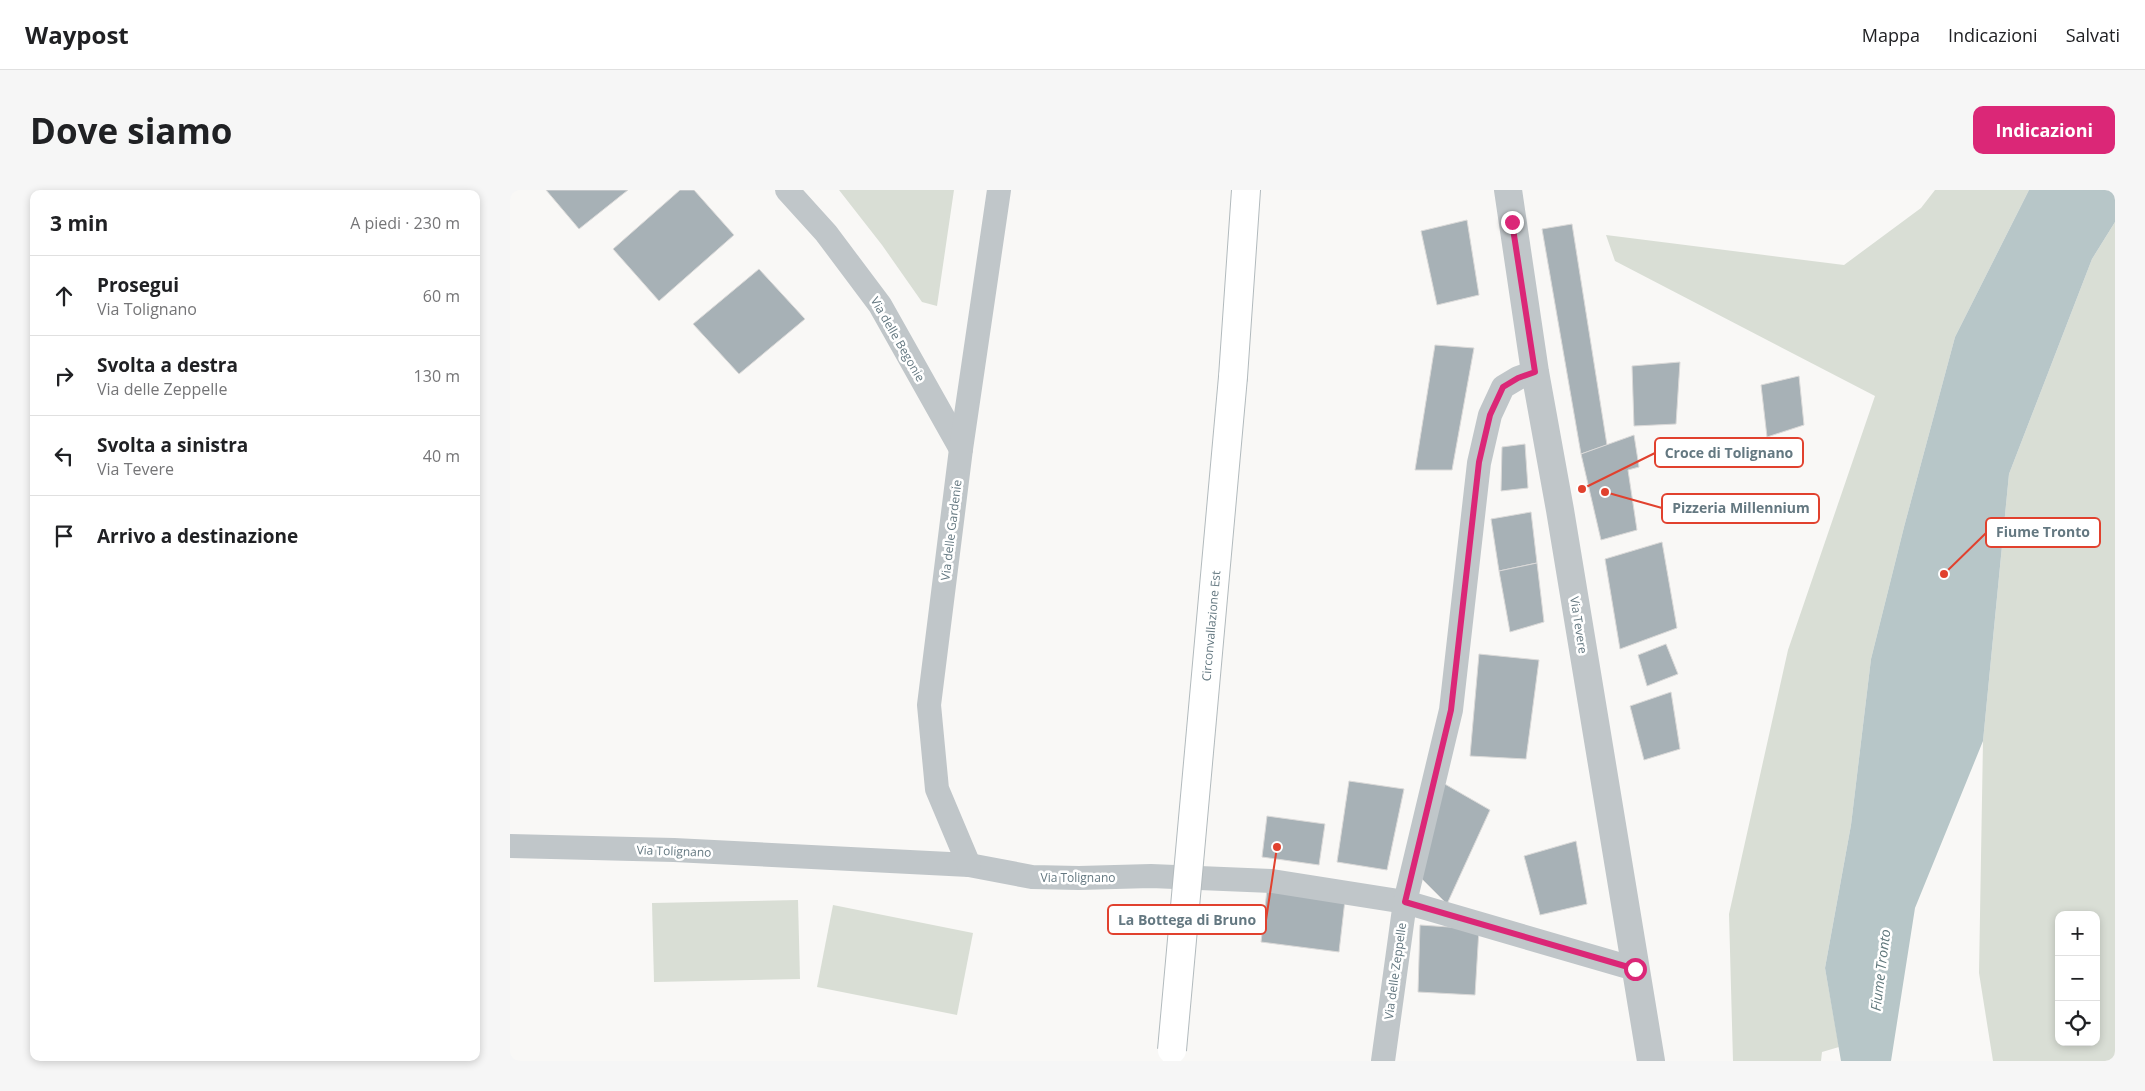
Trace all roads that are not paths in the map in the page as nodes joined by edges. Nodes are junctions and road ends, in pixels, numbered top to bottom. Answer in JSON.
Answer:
{"nodes":[{"id":1,"x":787,"y":190,"type":"edge"},
{"id":2,"x":999,"y":190,"type":"edge"},
{"id":3,"x":1246,"y":190,"type":"edge"},
{"id":4,"x":1508,"y":190,"type":"edge"},
{"id":5,"x":1535,"y":372,"type":"junction"},
{"id":6,"x":961,"y":449,"type":"junction"},
{"id":7,"x":510,"y":846,"type":"edge"},
{"id":8,"x":969,"y":865,"type":"junction"},
{"id":9,"x":1405,"y":902,"type":"junction"},
{"id":10,"x":1635,"y":969,"type":"junction"},
{"id":11,"x":1171,"y":1055,"type":"edge"},
{"id":12,"x":1382,"y":1061,"type":"edge"},
{"id":13,"x":1651,"y":1061,"type":"edge"}],
"edges":[{"from":1,"to":6,"type":"street","name":"Via delle Begonie"},
{"from":2,"to":6,"type":"street","name":"Via delle Gardenie"},
{"from":3,"to":11,"type":"main road","name":"Circonvallazione Est","bridge":true},
{"from":4,"to":5,"type":"street","name":"Via Tevere"},
{"from":5,"to":9,"type":"street","name":"Via delle Zeppelle"},
{"from":5,"to":10,"type":"street","name":"Via Tevere"},
{"from":6,"to":8,"type":"street","name":"Via delle Gardenie"},
{"from":7,"to":8,"type":"street","name":"Via Tolignano"},
{"from":8,"to":9,"type":"street","name":"Via Tolignano"},
{"from":9,"to":10,"type":"street","name":"Via Tolignano"},
{"from":9,"to":12,"type":"street","name":"Via delle Zeppelle"},
{"from":10,"to":13,"type":"street","name":"Via Tevere"}]}
